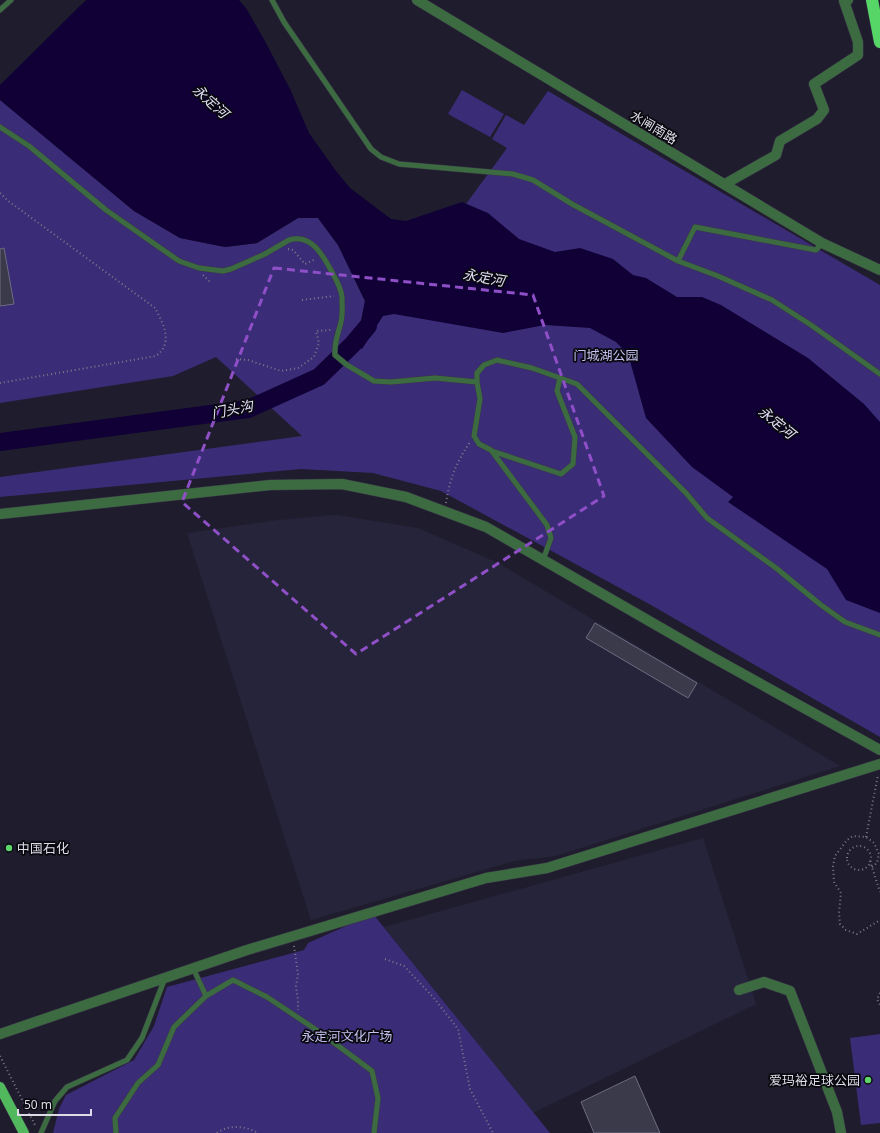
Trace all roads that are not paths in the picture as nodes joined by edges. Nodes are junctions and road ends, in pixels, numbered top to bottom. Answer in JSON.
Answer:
{"nodes":[{"id":1,"x":11,"y":0,"type":"edge"},
{"id":2,"x":272,"y":0,"type":"edge"},
{"id":3,"x":417,"y":0,"type":"edge"},
{"id":4,"x":848,"y":0,"type":"edge"},
{"id":5,"x":872,"y":0,"type":"edge"},
{"id":6,"x":0,"y":10,"type":"edge"},
{"id":7,"x":880,"y":42,"type":"edge"},
{"id":8,"x":0,"y":127,"type":"edge"},
{"id":9,"x":725,"y":184,"type":"junction"},
{"id":10,"x":822,"y":243,"type":"junction"},
{"id":11,"x":678,"y":261,"type":"junction"},
{"id":12,"x":880,"y":270,"type":"edge"},
{"id":13,"x":880,"y":374,"type":"edge"},
{"id":14,"x":560,"y":378,"type":"junction"},
{"id":15,"x":477,"y":382,"type":"junction"},
{"id":16,"x":491,"y":450,"type":"junction"},
{"id":17,"x":0,"y":514,"type":"edge"},
{"id":18,"x":543,"y":560,"type":"junction"},
{"id":19,"x":880,"y":635,"type":"edge"},
{"id":20,"x":880,"y":750,"type":"edge"},
{"id":21,"x":879,"y":768,"type":"edge"},
{"id":22,"x":192,"y":968,"type":"junction"},
{"id":23,"x":165,"y":978,"type":"junction"},
{"id":24,"x":739,"y":990,"type":"dead end"},
{"id":25,"x":206,"y":996,"type":"junction"},
{"id":26,"x":0,"y":1034,"type":"edge"},
{"id":27,"x":0,"y":1088,"type":"edge"},
{"id":28,"x":24,"y":1133,"type":"edge"},
{"id":29,"x":40,"y":1133,"type":"edge"},
{"id":30,"x":116,"y":1133,"type":"edge"},
{"id":31,"x":374,"y":1133,"type":"edge"},
{"id":32,"x":841,"y":1133,"type":"edge"}],
"edges":[{"from":1,"to":6,"type":"lane"},
{"from":2,"to":11,"type":"lane"},
{"from":3,"to":9,"type":"street","name":"水闸南路"},
{"from":4,"to":9,"type":"street"},
{"from":5,"to":7,"type":"highway"},
{"from":8,"to":15,"type":"lane"},
{"from":9,"to":10,"type":"street","name":"水闸南路"},
{"from":10,"to":11,"type":"lane"},
{"from":10,"to":12,"type":"street","name":"水闸南路"},
{"from":11,"to":13,"type":"lane"},
{"from":14,"to":15,"type":"lane"},
{"from":14,"to":16,"type":"lane"},
{"from":14,"to":19,"type":"lane"},
{"from":15,"to":16,"type":"lane"},
{"from":16,"to":18,"type":"lane"},
{"from":17,"to":18,"type":"street"},
{"from":18,"to":20,"type":"street"},
{"from":21,"to":22,"type":"street"},
{"from":22,"to":23,"type":"street"},
{"from":22,"to":25,"type":"lane"},
{"from":23,"to":26,"type":"street"},
{"from":23,"to":29,"type":"lane"},
{"from":24,"to":32,"type":"street"},
{"from":25,"to":30,"type":"lane"},
{"from":25,"to":31,"type":"lane"},
{"from":27,"to":28,"type":"main road"}]}
